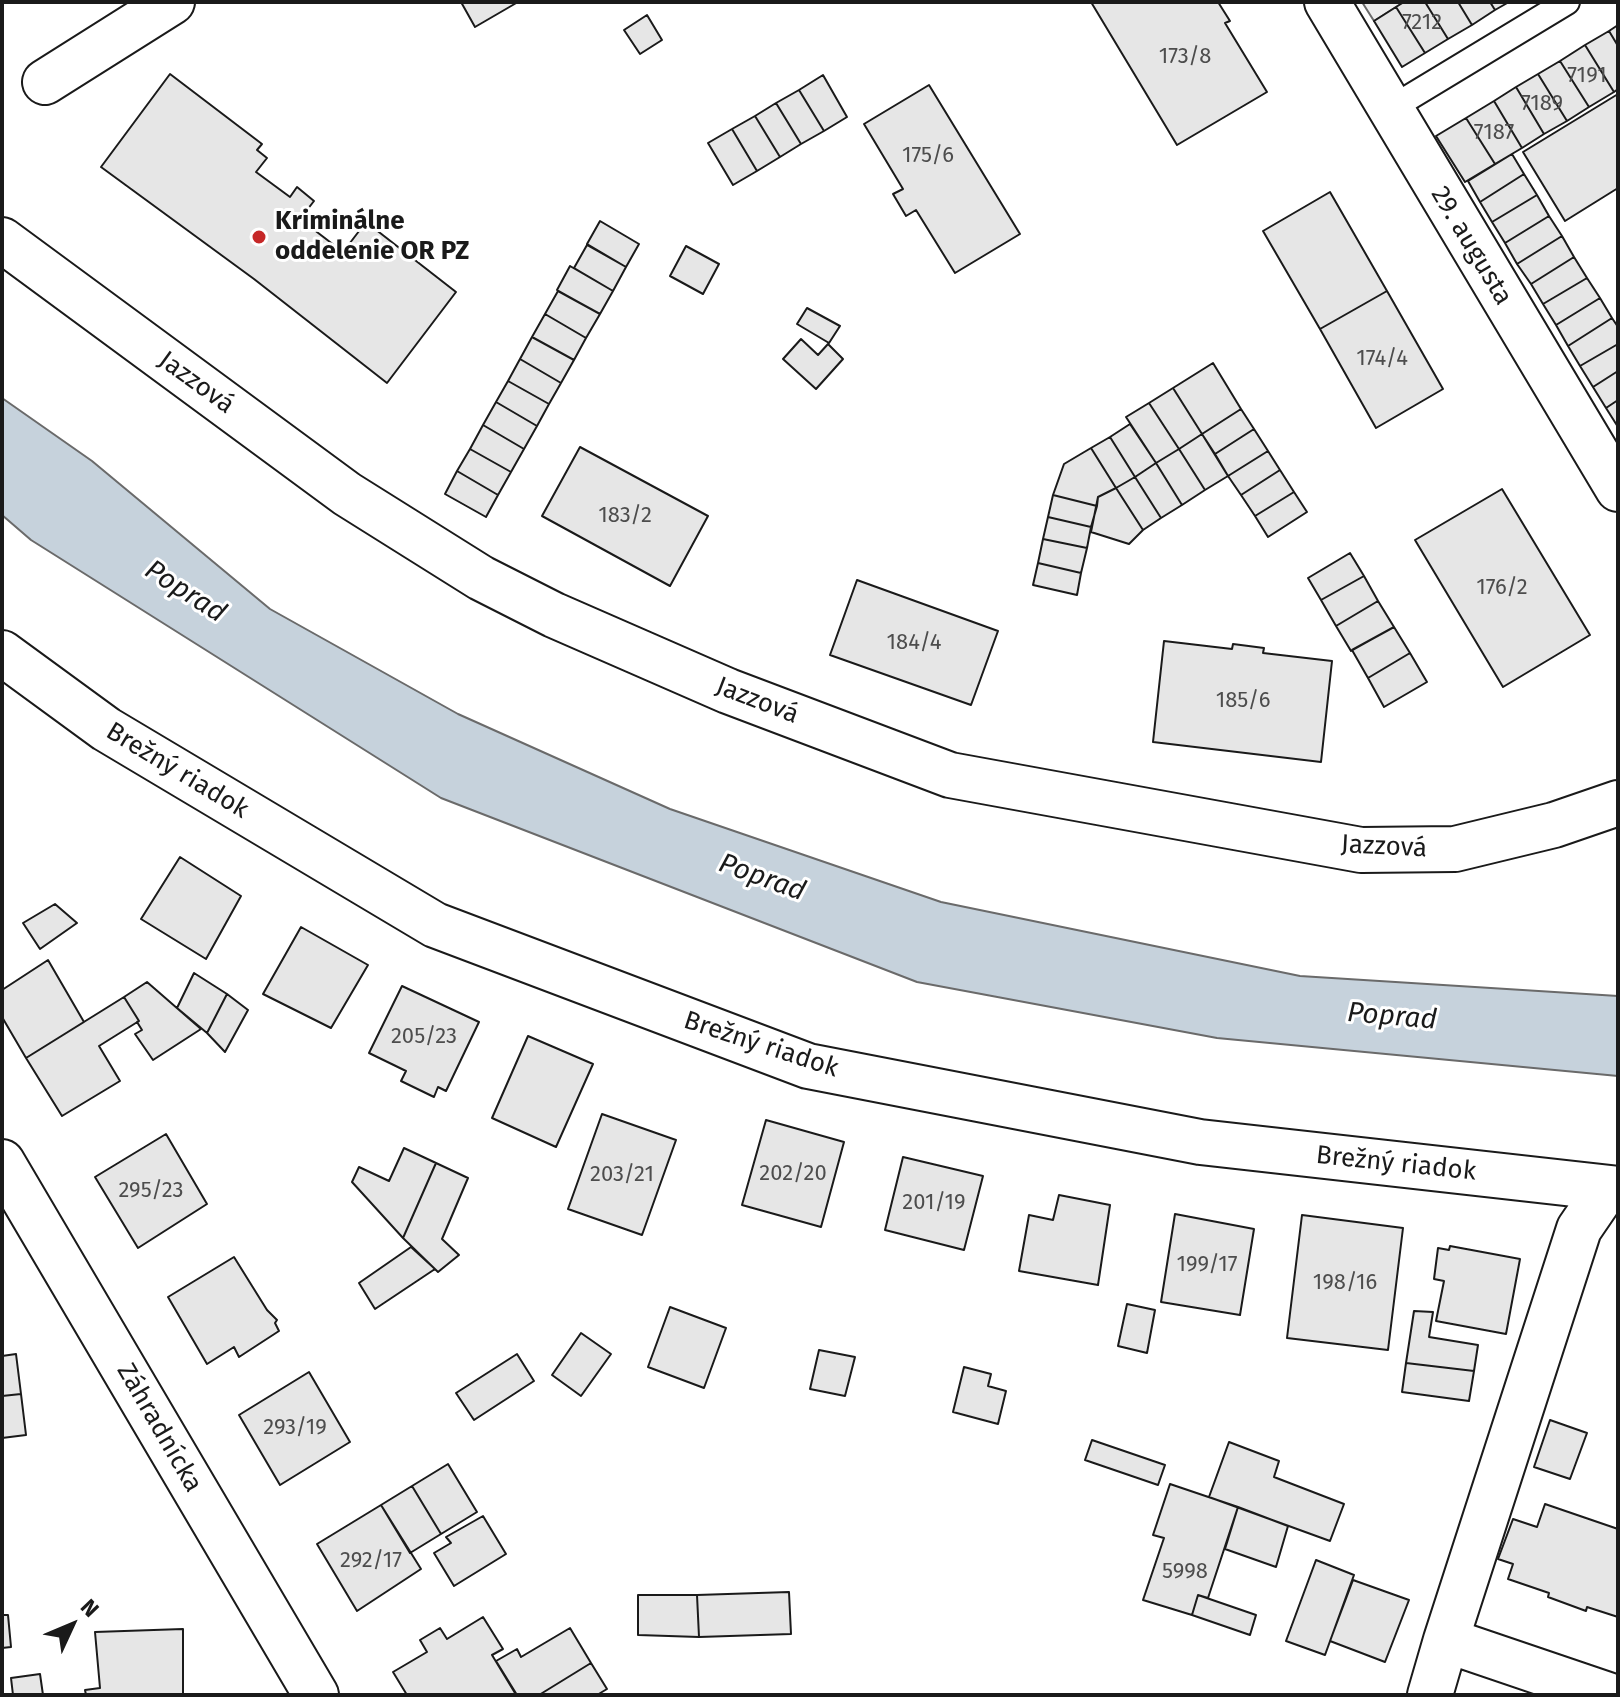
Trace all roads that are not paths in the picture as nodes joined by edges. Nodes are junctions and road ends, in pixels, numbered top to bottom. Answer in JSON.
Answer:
{"nodes":[{"id":1,"x":172,"y":2,"type":"edge"},
{"id":2,"x":1327,"y":2,"type":"edge"},
{"id":3,"x":1567,"y":2,"type":"edge"},
{"id":4,"x":45,"y":82,"type":"dead end"},
{"id":5,"x":1390,"y":109,"type":"junction"},
{"id":6,"x":2,"y":240,"type":"edge"},
{"id":7,"x":1618,"y":489,"type":"edge"},
{"id":8,"x":2,"y":653,"type":"edge"},
{"id":9,"x":1618,"y":803,"type":"edge"},
{"id":10,"x":2,"y":1162,"type":"edge"},
{"id":11,"x":1612,"y":1189,"type":"edge"},
{"id":12,"x":1446,"y":1640,"type":"junction"},
{"id":13,"x":316,"y":1695,"type":"edge"},
{"id":14,"x":1430,"y":1695,"type":"edge"},
{"id":15,"x":1608,"y":1695,"type":"edge"}],
"edges":[{"from":1,"to":4,"type":"street"},
{"from":2,"to":5,"type":"street","name":"29. augusta"},
{"from":3,"to":5,"type":"lane"},
{"from":5,"to":7,"type":"street","name":"29. augusta"},
{"from":6,"to":9,"type":"street","name":"Jazzová"},
{"from":8,"to":11,"type":"street","name":"Brežný riadok"},
{"from":10,"to":13,"type":"street","name":"Záhradnícka"},
{"from":11,"to":12,"type":"street","name":"Brežný riadok"},
{"from":12,"to":14,"type":"street","name":"Brežný riadok"},
{"from":12,"to":15,"type":"street"}]}
